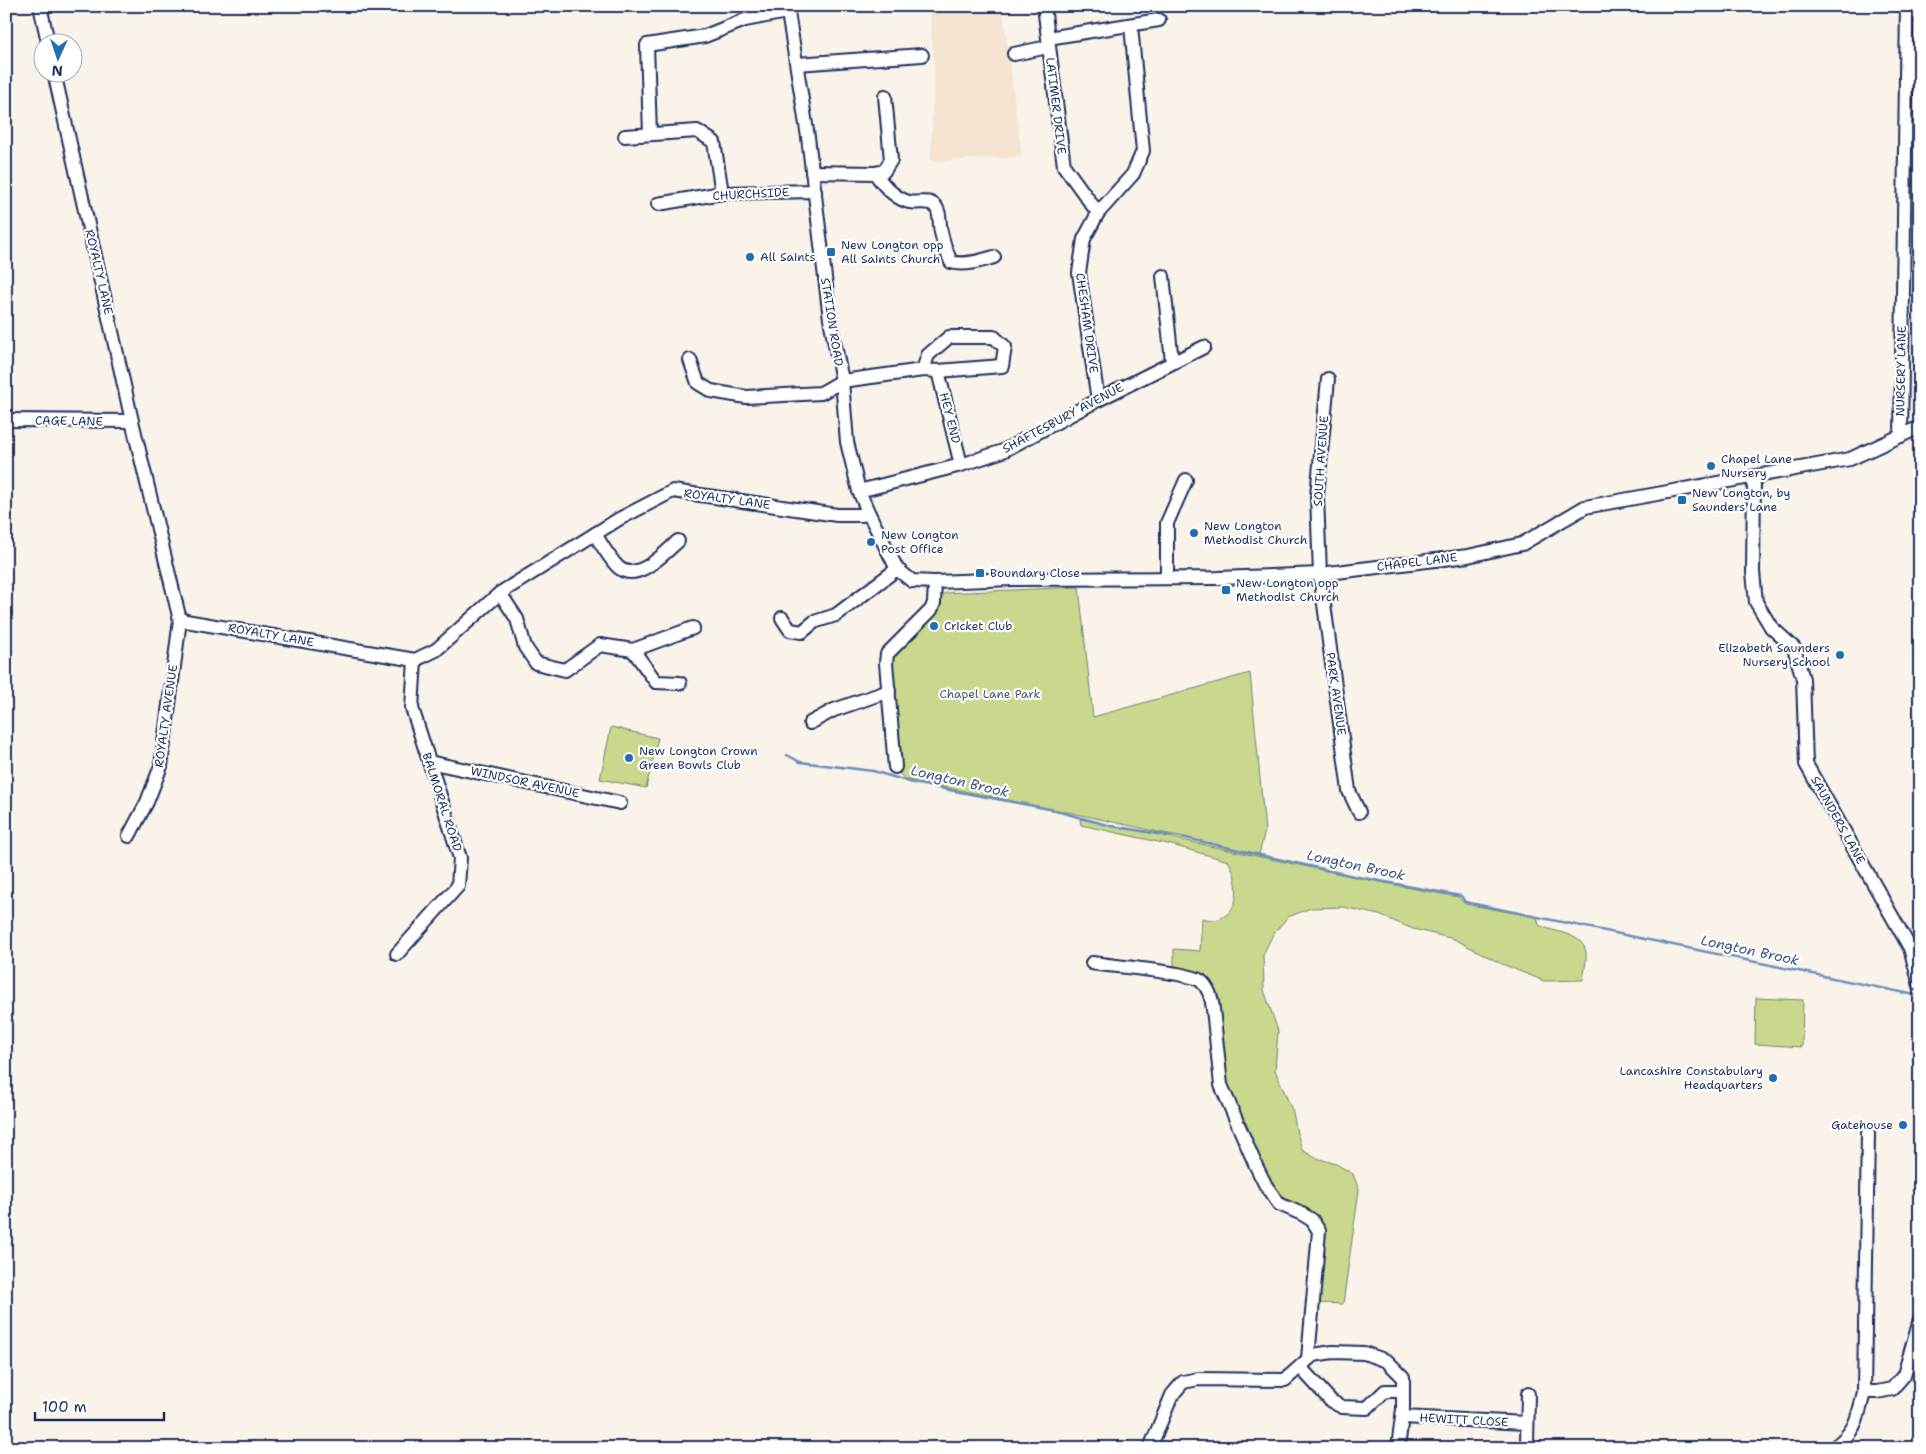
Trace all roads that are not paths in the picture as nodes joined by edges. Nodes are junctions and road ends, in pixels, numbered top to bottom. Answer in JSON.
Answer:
{"nodes":[{"id":1,"x":40,"y":6,"type":"edge"},
{"id":2,"x":1044,"y":6,"type":"edge"},
{"id":3,"x":1909,"y":6,"type":"edge"},
{"id":4,"x":787,"y":9,"type":"edge"},
{"id":5,"x":1920,"y":16,"type":"edge"},
{"id":6,"x":1159,"y":20,"type":"dead end"},
{"id":7,"x":1131,"y":26,"type":"junction"},
{"id":8,"x":46,"y":32,"type":"edge"},
{"id":9,"x":1048,"y":42,"type":"junction"},
{"id":10,"x":1014,"y":54,"type":"dead end"},
{"id":11,"x":922,"y":56,"type":"dead end"},
{"id":12,"x":797,"y":64,"type":"junction"},
{"id":13,"x":56,"y":82,"type":"edge"},
{"id":14,"x":885,"y":96,"type":"dead end"},
{"id":15,"x":650,"y":134,"type":"junction"},
{"id":16,"x":625,"y":136,"type":"dead end"},
{"id":17,"x":812,"y":172,"type":"junction"},
{"id":18,"x":874,"y":172,"type":"junction"},
{"id":19,"x":815,"y":191,"type":"junction"},
{"id":20,"x":722,"y":194,"type":"junction"},
{"id":21,"x":658,"y":204,"type":"dead end"},
{"id":22,"x":1098,"y":213,"type":"junction"},
{"id":23,"x":994,"y":257,"type":"dead end"},
{"id":24,"x":1163,"y":276,"type":"dead end"},
{"id":25,"x":1204,"y":347,"type":"dead end"},
{"id":26,"x":690,"y":360,"type":"dead end"},
{"id":27,"x":1172,"y":362,"type":"junction"},
{"id":28,"x":923,"y":370,"type":"junction"},
{"id":29,"x":938,"y":371,"type":"junction"},
{"id":30,"x":1328,"y":378,"type":"dead end"},
{"id":31,"x":842,"y":380,"type":"junction"},
{"id":32,"x":1098,"y":400,"type":"junction"},
{"id":33,"x":6,"y":420,"type":"edge"},
{"id":34,"x":132,"y":421,"type":"junction"},
{"id":35,"x":1920,"y":427,"type":"edge"},
{"id":36,"x":1900,"y":436,"type":"junction"},
{"id":37,"x":961,"y":464,"type":"junction"},
{"id":38,"x":1754,"y":478,"type":"junction"},
{"id":39,"x":1186,"y":480,"type":"dead end"},
{"id":40,"x":859,"y":491,"type":"junction"},
{"id":41,"x":870,"y":514,"type":"junction"},
{"id":42,"x":595,"y":534,"type":"junction"},
{"id":43,"x":678,"y":541,"type":"dead end"},
{"id":44,"x":897,"y":569,"type":"junction"},
{"id":45,"x":1320,"y":574,"type":"junction"},
{"id":46,"x":1167,"y":578,"type":"junction"},
{"id":47,"x":935,"y":582,"type":"junction"},
{"id":48,"x":500,"y":593,"type":"junction"},
{"id":49,"x":782,"y":618,"type":"dead end"},
{"id":50,"x":180,"y":620,"type":"junction"},
{"id":51,"x":693,"y":628,"type":"dead end"},
{"id":52,"x":633,"y":650,"type":"junction"},
{"id":53,"x":415,"y":660,"type":"junction"},
{"id":54,"x":680,"y":683,"type":"dead end"},
{"id":55,"x":889,"y":691,"type":"junction"},
{"id":56,"x":810,"y":723,"type":"dead end"},
{"id":57,"x":429,"y":762,"type":"junction"},
{"id":58,"x":895,"y":768,"type":"dead end"},
{"id":59,"x":620,"y":803,"type":"dead end"},
{"id":60,"x":1360,"y":812,"type":"dead end"},
{"id":61,"x":130,"y":836,"type":"dead end"},
{"id":62,"x":397,"y":954,"type":"dead end"},
{"id":63,"x":1092,"y":963,"type":"dead end"},
{"id":64,"x":1920,"y":985,"type":"edge"},
{"id":65,"x":1868,"y":1133,"type":"dead end"},
{"id":66,"x":1920,"y":1319,"type":"edge"},
{"id":67,"x":1304,"y":1363,"type":"junction"},
{"id":68,"x":1403,"y":1391,"type":"junction"},
{"id":69,"x":1864,"y":1392,"type":"junction"},
{"id":70,"x":1528,"y":1394,"type":"dead end"},
{"id":71,"x":1402,"y":1417,"type":"junction"},
{"id":72,"x":1527,"y":1423,"type":"junction"},
{"id":73,"x":1527,"y":1444,"type":"dead end"},
{"id":74,"x":1150,"y":1448,"type":"edge"},
{"id":75,"x":1398,"y":1448,"type":"edge"},
{"id":76,"x":1833,"y":1448,"type":"edge"}],
"edges":[{"from":1,"to":8,"type":"street"},
{"from":2,"to":9,"type":"street","name":"LATIMER DRIVE"},
{"from":3,"to":5,"type":"street"},
{"from":3,"to":36,"type":"street","name":"NURSERY LANE"},
{"from":4,"to":12,"type":"street","name":"STATION ROAD"},
{"from":4,"to":15,"type":"street"},
{"from":6,"to":7,"type":"street"},
{"from":7,"to":9,"type":"street"},
{"from":7,"to":22,"type":"street","name":"CHESHAM DRIVE"},
{"from":9,"to":10,"type":"street","name":"LATIMER DRIVE"},
{"from":9,"to":22,"type":"street","name":"LATIMER DRIVE"},
{"from":11,"to":12,"type":"street"},
{"from":12,"to":17,"type":"street","name":"STATION ROAD"},
{"from":13,"to":34,"type":"street","name":"ROYALTY LANE"},
{"from":14,"to":18,"type":"street"},
{"from":15,"to":16,"type":"street"},
{"from":15,"to":20,"type":"street"},
{"from":17,"to":18,"type":"street"},
{"from":17,"to":19,"type":"street","name":"STATION ROAD"},
{"from":18,"to":23,"type":"street"},
{"from":19,"to":20,"type":"street","name":"CHURCHSIDE"},
{"from":19,"to":31,"type":"street","name":"STATION ROAD"},
{"from":20,"to":21,"type":"street","name":"CHURCHSIDE"},
{"from":22,"to":32,"type":"street","name":"CHESHAM DRIVE"},
{"from":24,"to":27,"type":"street"},
{"from":25,"to":27,"type":"street","name":"SHAFTESBURY AVENUE"},
{"from":26,"to":31,"type":"street"},
{"from":27,"to":32,"type":"street","name":"SHAFTESBURY AVENUE"},
{"from":28,"to":29,"type":"street"},
{"from":28,"to":29,"type":"street"},
{"from":28,"to":31,"type":"street"},
{"from":29,"to":37,"type":"street","name":"HEY END"},
{"from":30,"to":45,"type":"street","name":"SOUTH AVENUE"},
{"from":31,"to":40,"type":"street","name":"STATION ROAD"},
{"from":32,"to":37,"type":"street","name":"SHAFTESBURY AVENUE"},
{"from":33,"to":34,"type":"street","name":"CAGE LANE"},
{"from":34,"to":50,"type":"street","name":"ROYALTY LANE"},
{"from":35,"to":36,"type":"street","name":"CHAPEL LANE"},
{"from":36,"to":38,"type":"street","name":"CHAPEL LANE"},
{"from":37,"to":40,"type":"street","name":"SHAFTESBURY AVENUE"},
{"from":38,"to":45,"type":"street","name":"CHAPEL LANE"},
{"from":38,"to":64,"type":"street","name":"SAUNDERS LANE"},
{"from":39,"to":46,"type":"street"},
{"from":40,"to":41,"type":"street","name":"STATION ROAD"},
{"from":41,"to":42,"type":"street","name":"ROYALTY LANE"},
{"from":41,"to":44,"type":"street","name":"STATION ROAD"},
{"from":42,"to":43,"type":"street"},
{"from":42,"to":48,"type":"street","name":"ROYALTY LANE"},
{"from":44,"to":47,"type":"street","name":"CHAPEL LANE"},
{"from":44,"to":49,"type":"street"},
{"from":45,"to":46,"type":"street","name":"CHAPEL LANE"},
{"from":45,"to":60,"type":"street","name":"PARK AVENUE"},
{"from":46,"to":47,"type":"street","name":"CHAPEL LANE"},
{"from":47,"to":55,"type":"street"},
{"from":48,"to":52,"type":"street"},
{"from":48,"to":53,"type":"street","name":"ROYALTY LANE"},
{"from":50,"to":53,"type":"street","name":"ROYALTY LANE"},
{"from":50,"to":61,"type":"street","name":"ROYALTY AVENUE"},
{"from":51,"to":52,"type":"street"},
{"from":52,"to":54,"type":"street"},
{"from":53,"to":57,"type":"street","name":"BALMORAL ROAD"},
{"from":55,"to":56,"type":"street"},
{"from":55,"to":58,"type":"street"},
{"from":57,"to":59,"type":"street","name":"WINDSOR AVENUE"},
{"from":57,"to":62,"type":"street","name":"BALMORAL ROAD"},
{"from":63,"to":67,"type":"street"},
{"from":65,"to":69,"type":"street"},
{"from":66,"to":69,"type":"street"},
{"from":67,"to":68,"type":"street"},
{"from":67,"to":68,"type":"street"},
{"from":67,"to":74,"type":"street"},
{"from":68,"to":71,"type":"street"},
{"from":69,"to":76,"type":"street"},
{"from":70,"to":72,"type":"street","name":"HEWITT CLOSE"},
{"from":71,"to":72,"type":"street","name":"HEWITT CLOSE"},
{"from":71,"to":75,"type":"street"},
{"from":72,"to":73,"type":"street","name":"HEWITT CLOSE"}]}
